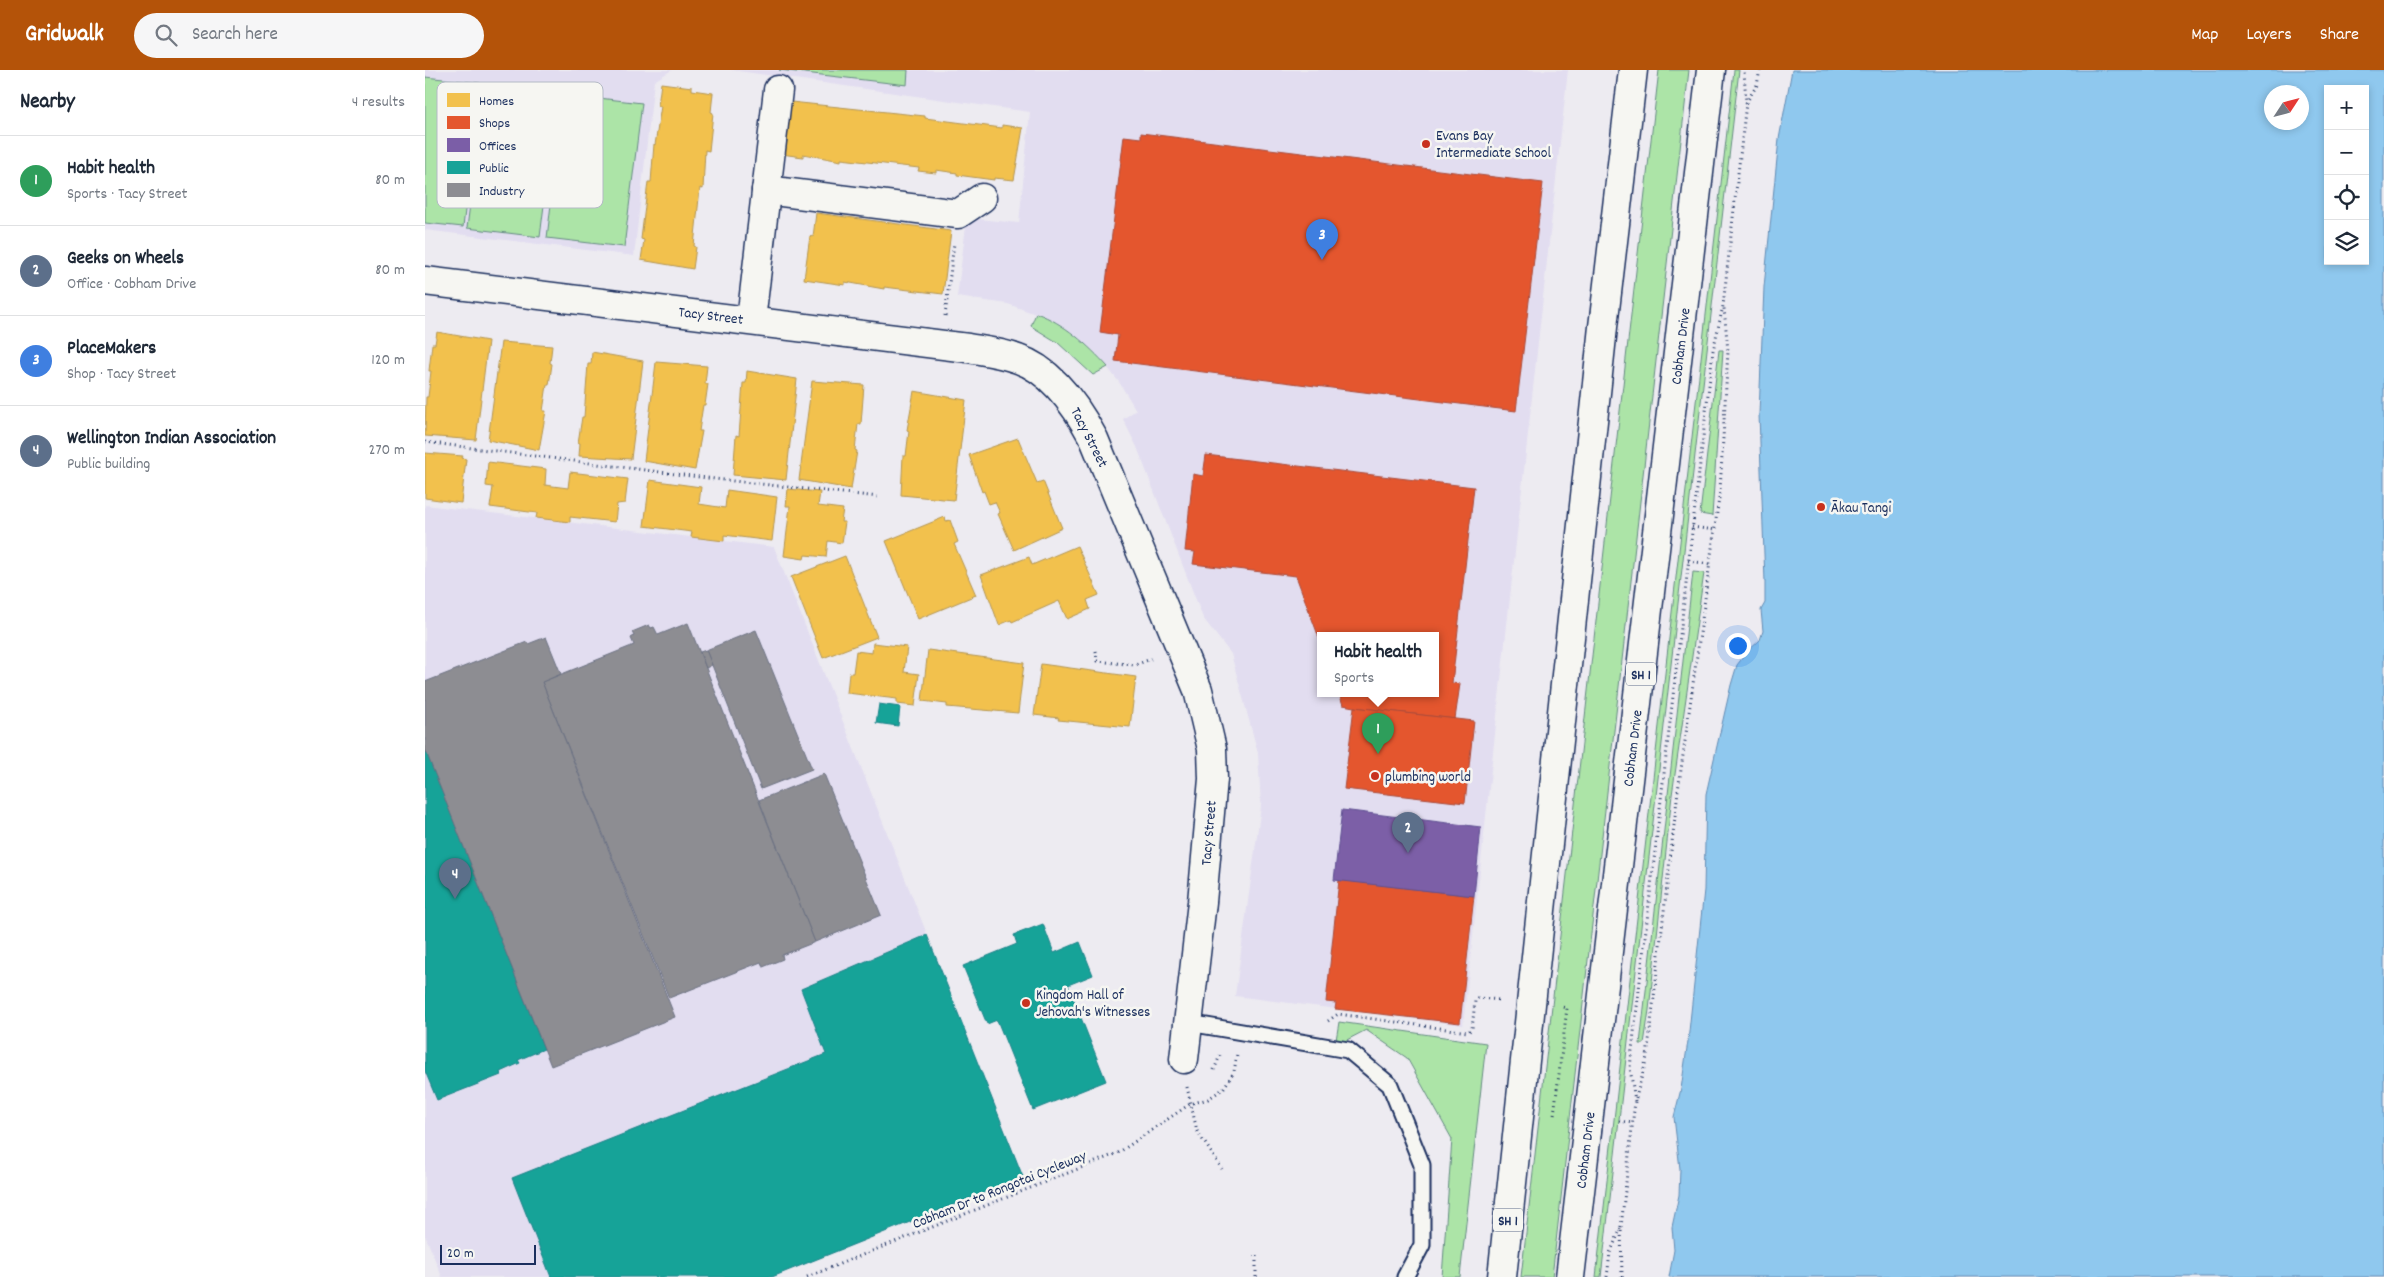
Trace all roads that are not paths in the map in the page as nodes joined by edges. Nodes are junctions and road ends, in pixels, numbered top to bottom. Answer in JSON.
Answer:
{"nodes":[{"id":1,"x":1633,"y":70,"type":"edge"},
{"id":2,"x":1711,"y":70,"type":"edge"},
{"id":3,"x":778,"y":90,"type":"dead end"},
{"id":4,"x":766,"y":190,"type":"junction"},
{"id":5,"x":982,"y":198,"type":"dead end"},
{"id":6,"x":425,"y":281,"type":"edge"},
{"id":7,"x":751,"y":320,"type":"junction"},
{"id":8,"x":1189,"y":1023,"type":"junction"},
{"id":9,"x":1184,"y":1059,"type":"dead end"},
{"id":10,"x":1405,"y":1277,"type":"edge"},
{"id":11,"x":1502,"y":1277,"type":"edge"},
{"id":12,"x":1570,"y":1277,"type":"edge"}],
"edges":[{"from":1,"to":11,"type":"main road","number":"SH 1"},
{"from":2,"to":12,"type":"main road","name":"Cobham Drive","number":"SH 1"},
{"from":3,"to":4,"type":"main road"},
{"from":4,"to":5,"type":"main road"},
{"from":4,"to":7,"type":"main road"},
{"from":6,"to":7,"type":"main road","name":"Tacy Street"},
{"from":7,"to":8,"type":"main road","name":"Tacy Street"},
{"from":8,"to":9,"type":"main road","name":"Tacy Street"},
{"from":8,"to":10,"type":"lane"}]}
